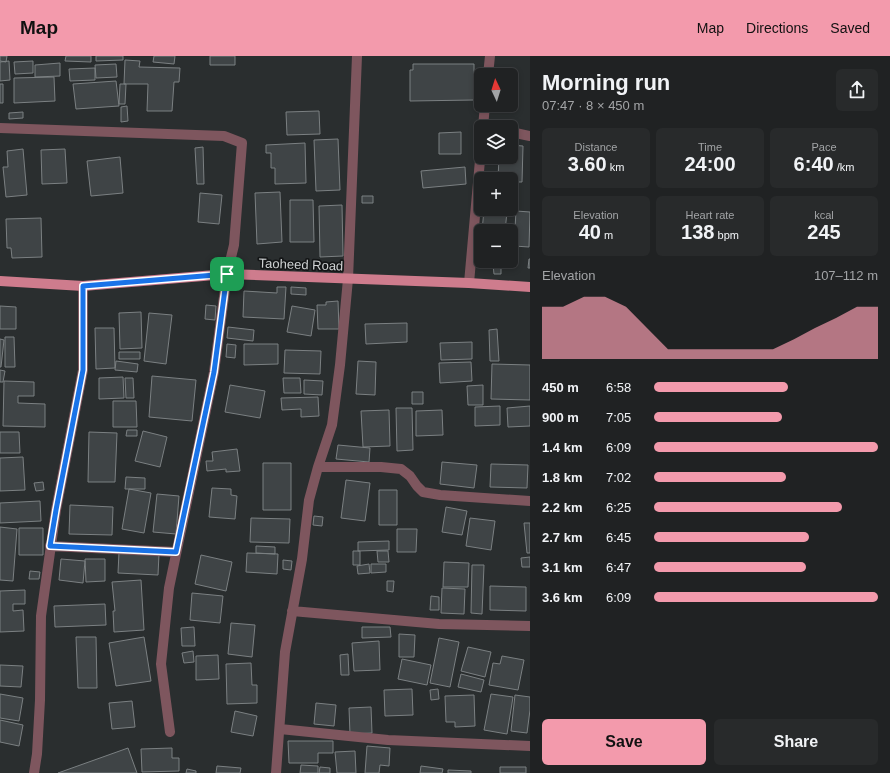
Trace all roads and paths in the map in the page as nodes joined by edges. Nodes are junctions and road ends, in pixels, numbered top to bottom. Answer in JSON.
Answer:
{"nodes":[{"id":1,"x":357,"y":56,"type":"edge"},
{"id":2,"x":490,"y":56,"type":"edge"},
{"id":3,"x":489,"y":68,"type":"edge"},
{"id":4,"x":0,"y":128,"type":"edge"},
{"id":5,"x":518,"y":133,"type":"edge"},
{"id":6,"x":530,"y":136,"type":"edge"},
{"id":7,"x":480,"y":164,"type":"edge"},
{"id":8,"x":227,"y":274,"type":"junction"},
{"id":9,"x":348,"y":279,"type":"junction"},
{"id":10,"x":0,"y":280,"type":"edge"},
{"id":11,"x":469,"y":283,"type":"junction"},
{"id":12,"x":83,"y":286,"type":"junction"},
{"id":13,"x":530,"y":287,"type":"edge"},
{"id":14,"x":318,"y":467,"type":"junction"},
{"id":15,"x":530,"y":501,"type":"edge"},
{"id":16,"x":50,"y":546,"type":"junction"},
{"id":17,"x":176,"y":552,"type":"junction"},
{"id":18,"x":292,"y":611,"type":"junction"},
{"id":19,"x":530,"y":626,"type":"edge"},
{"id":20,"x":280,"y":729,"type":"junction"},
{"id":21,"x":170,"y":732,"type":"dead end"},
{"id":22,"x":530,"y":746,"type":"edge"},
{"id":23,"x":34,"y":773,"type":"edge"},
{"id":24,"x":276,"y":773,"type":"edge"}],
"edges":[{"from":1,"to":9,"type":"street"},
{"from":2,"to":3,"type":"street"},
{"from":4,"to":8,"type":"street"},
{"from":5,"to":6,"type":"street"},
{"from":7,"to":11,"type":"street"},
{"from":8,"to":9,"type":"main road","name":"Taoheed Road"},
{"from":8,"to":12,"type":"main road","name":"Taoheed Road"},
{"from":8,"to":17,"type":"street"},
{"from":9,"to":11,"type":"main road","name":"Taoheed Road"},
{"from":9,"to":14,"type":"street"},
{"from":10,"to":12,"type":"main road","name":"Taoheed Road"},
{"from":11,"to":13,"type":"main road","name":"Taoheed Road"},
{"from":12,"to":16,"type":"street"},
{"from":14,"to":15,"type":"street"},
{"from":14,"to":18,"type":"street"},
{"from":16,"to":17,"type":"street"},
{"from":16,"to":23,"type":"street"},
{"from":17,"to":21,"type":"street"},
{"from":18,"to":19,"type":"street"},
{"from":18,"to":20,"type":"street"},
{"from":20,"to":22,"type":"street"},
{"from":20,"to":24,"type":"street"}]}
